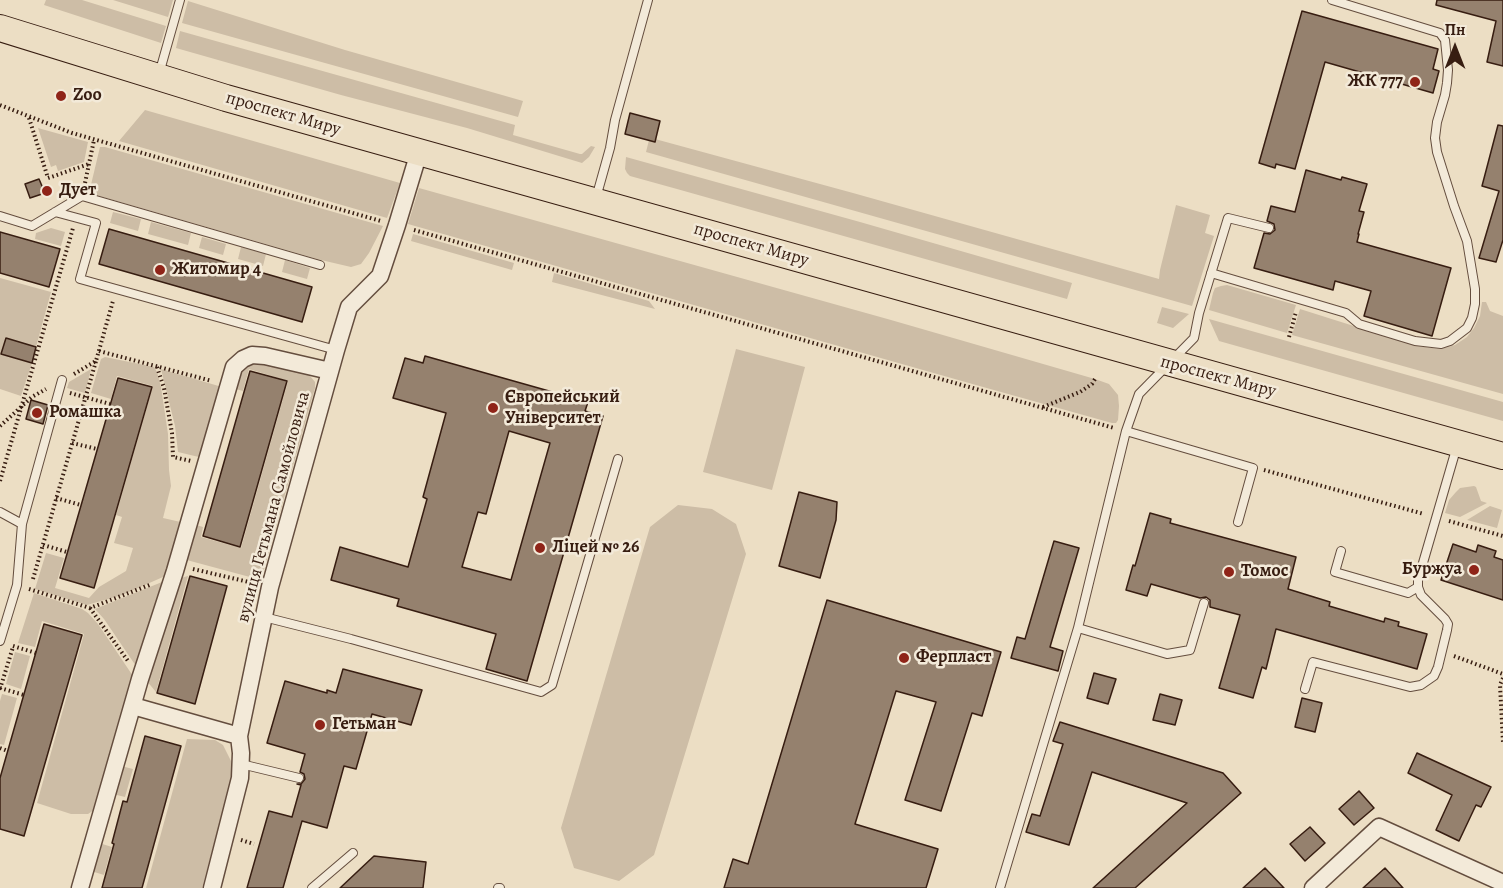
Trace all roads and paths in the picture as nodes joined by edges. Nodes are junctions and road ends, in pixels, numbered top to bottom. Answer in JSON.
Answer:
{"nodes":[{"id":1,"x":180,"y":0,"type":"edge"},
{"id":2,"x":648,"y":0,"type":"edge"},
{"id":3,"x":1332,"y":0,"type":"edge"},
{"id":4,"x":0,"y":28,"type":"edge"},
{"id":5,"x":158,"y":77,"type":"junction"},
{"id":6,"x":0,"y":105,"type":"edge"},
{"id":7,"x":29,"y":117,"type":"junction"},
{"id":8,"x":94,"y":140,"type":"junction"},
{"id":9,"x":418,"y":152,"type":"junction"},
{"id":10,"x":89,"y":164,"type":"junction"},
{"id":11,"x":82,"y":196,"type":"junction"},
{"id":12,"x":595,"y":201,"type":"junction"},
{"id":13,"x":55,"y":212,"type":"junction"},
{"id":14,"x":0,"y":216,"type":"edge"},
{"id":15,"x":76,"y":217,"type":"junction"},
{"id":16,"x":385,"y":222,"type":"dead end"},
{"id":17,"x":407,"y":228,"type":"dead end"},
{"id":18,"x":1269,"y":228,"type":"dead end"},
{"id":19,"x":320,"y":265,"type":"dead end"},
{"id":20,"x":1211,"y":273,"type":"junction"},
{"id":21,"x":116,"y":289,"type":"junction"},
{"id":22,"x":1300,"y":299,"type":"junction"},
{"id":23,"x":1289,"y":337,"type":"dead end"},
{"id":24,"x":336,"y":350,"type":"junction"},
{"id":25,"x":99,"y":351,"type":"junction"},
{"id":26,"x":96,"y":361,"type":"junction"},
{"id":27,"x":1169,"y":363,"type":"junction"},
{"id":28,"x":157,"y":366,"type":"junction"},
{"id":29,"x":330,"y":371,"type":"junction"},
{"id":30,"x":1095,"y":379,"type":"dead end"},
{"id":31,"x":62,"y":380,"type":"junction"},
{"id":32,"x":228,"y":385,"type":"junction"},
{"id":33,"x":59,"y":390,"type":"junction"},
{"id":34,"x":86,"y":397,"type":"junction"},
{"id":35,"x":23,"y":404,"type":"junction"},
{"id":36,"x":110,"y":404,"type":"dead end"},
{"id":37,"x":1042,"y":408,"type":"junction"},
{"id":38,"x":0,"y":426,"type":"edge"},
{"id":39,"x":1126,"y":431,"type":"junction"},
{"id":40,"x":72,"y":443,"type":"junction"},
{"id":41,"x":1458,"y":443,"type":"junction"},
{"id":42,"x":97,"y":449,"type":"dead end"},
{"id":43,"x":1503,"y":456,"type":"edge"},
{"id":44,"x":618,"y":459,"type":"dead end"},
{"id":45,"x":206,"y":465,"type":"junction"},
{"id":46,"x":1253,"y":468,"type":"junction"},
{"id":47,"x":0,"y":481,"type":"edge"},
{"id":48,"x":56,"y":498,"type":"junction"},
{"id":49,"x":81,"y":505,"type":"dead end"},
{"id":50,"x":0,"y":512,"type":"edge"},
{"id":51,"x":1438,"y":518,"type":"junction"},
{"id":52,"x":1238,"y":522,"type":"dead end"},
{"id":53,"x":22,"y":524,"type":"junction"},
{"id":54,"x":1503,"y":536,"type":"edge"},
{"id":55,"x":43,"y":545,"type":"junction"},
{"id":56,"x":1341,"y":551,"type":"dead end"},
{"id":57,"x":67,"y":552,"type":"dead end"},
{"id":58,"x":174,"y":575,"type":"junction"},
{"id":59,"x":17,"y":585,"type":"junction"},
{"id":60,"x":270,"y":587,"type":"junction"},
{"id":61,"x":1418,"y":587,"type":"junction"},
{"id":62,"x":30,"y":590,"type":"junction"},
{"id":63,"x":1204,"y":603,"type":"dead end"},
{"id":64,"x":90,"y":608,"type":"junction"},
{"id":65,"x":264,"y":617,"type":"junction"},
{"id":66,"x":1078,"y":628,"type":"junction"},
{"id":67,"x":0,"y":642,"type":"edge"},
{"id":68,"x":1442,"y":651,"type":"junction"},
{"id":69,"x":36,"y":653,"type":"dead end"},
{"id":70,"x":1503,"y":676,"type":"edge"},
{"id":71,"x":140,"y":679,"type":"junction"},
{"id":72,"x":0,"y":688,"type":"edge"},
{"id":73,"x":1305,"y":689,"type":"dead end"},
{"id":74,"x":24,"y":695,"type":"dead end"},
{"id":75,"x":133,"y":706,"type":"junction"},
{"id":76,"x":239,"y":735,"type":"junction"},
{"id":77,"x":1503,"y":742,"type":"edge"},
{"id":78,"x":0,"y":748,"type":"edge"},
{"id":79,"x":8,"y":750,"type":"dead end"},
{"id":80,"x":241,"y":764,"type":"junction"},
{"id":81,"x":299,"y":777,"type":"dead end"},
{"id":82,"x":353,"y":853,"type":"dead end"},
{"id":83,"x":1503,"y":883,"type":"edge"},
{"id":84,"x":80,"y":888,"type":"edge"},
{"id":85,"x":212,"y":888,"type":"edge"},
{"id":86,"x":312,"y":888,"type":"edge"},
{"id":87,"x":1000,"y":888,"type":"edge"},
{"id":88,"x":1313,"y":888,"type":"edge"}],
"edges":[{"from":1,"to":5,"type":"lane"},
{"from":2,"to":12,"type":"lane"},
{"from":3,"to":22,"type":"lane"},
{"from":4,"to":5,"type":"main road","name":"проспект Миру"},
{"from":5,"to":9,"type":"main road","name":"проспект Миру"},
{"from":6,"to":7,"type":"path"},
{"from":7,"to":8,"type":"path"},
{"from":7,"to":10,"type":"path"},
{"from":8,"to":10,"type":"path"},
{"from":8,"to":16,"type":"path"},
{"from":9,"to":12,"type":"main road","name":"проспект Миру"},
{"from":9,"to":24,"type":"street","name":"вулиця Гетьмана Самойловича"},
{"from":10,"to":11,"type":"path"},
{"from":11,"to":13,"type":"lane"},
{"from":11,"to":19,"type":"lane"},
{"from":12,"to":27,"type":"main road","name":"проспект Миру"},
{"from":13,"to":14,"type":"lane"},
{"from":13,"to":15,"type":"lane"},
{"from":15,"to":21,"type":"lane"},
{"from":15,"to":35,"type":"path"},
{"from":17,"to":37,"type":"path"},
{"from":18,"to":20,"type":"lane"},
{"from":20,"to":22,"type":"lane"},
{"from":20,"to":27,"type":"lane"},
{"from":21,"to":24,"type":"lane"},
{"from":21,"to":25,"type":"path"},
{"from":22,"to":23,"type":"path"},
{"from":24,"to":29,"type":"street","name":"вулиця Гетьмана Самойловича"},
{"from":25,"to":26,"type":"path"},
{"from":25,"to":28,"type":"path"},
{"from":26,"to":31,"type":"path"},
{"from":26,"to":34,"type":"path"},
{"from":27,"to":39,"type":"lane"},
{"from":27,"to":41,"type":"main road","name":"проспект Миру"},
{"from":28,"to":32,"type":"path"},
{"from":28,"to":45,"type":"path"},
{"from":29,"to":32,"type":"street"},
{"from":29,"to":60,"type":"street","name":"вулиця Гетьмана Самойловича"},
{"from":30,"to":37,"type":"path"},
{"from":31,"to":33,"type":"lane"},
{"from":31,"to":35,"type":"path"},
{"from":32,"to":45,"type":"street"},
{"from":33,"to":34,"type":"path"},
{"from":33,"to":53,"type":"lane"},
{"from":34,"to":36,"type":"path"},
{"from":34,"to":40,"type":"path"},
{"from":35,"to":38,"type":"path"},
{"from":35,"to":47,"type":"path"},
{"from":37,"to":39,"type":"path"},
{"from":39,"to":46,"type":"lane"},
{"from":39,"to":66,"type":"lane"},
{"from":40,"to":42,"type":"path"},
{"from":40,"to":48,"type":"path"},
{"from":41,"to":43,"type":"main road","name":"проспект Миру"},
{"from":41,"to":51,"type":"lane"},
{"from":44,"to":65,"type":"lane"},
{"from":45,"to":58,"type":"street"},
{"from":46,"to":51,"type":"path"},
{"from":46,"to":52,"type":"lane"},
{"from":48,"to":49,"type":"path"},
{"from":48,"to":55,"type":"path"},
{"from":50,"to":53,"type":"lane"},
{"from":51,"to":54,"type":"path"},
{"from":51,"to":61,"type":"lane"},
{"from":53,"to":59,"type":"lane"},
{"from":55,"to":57,"type":"path"},
{"from":55,"to":62,"type":"path"},
{"from":56,"to":61,"type":"lane"},
{"from":58,"to":60,"type":"path"},
{"from":58,"to":64,"type":"path"},
{"from":58,"to":71,"type":"street"},
{"from":59,"to":62,"type":"path"},
{"from":59,"to":67,"type":"lane"},
{"from":60,"to":65,"type":"street","name":"вулиця Гетьмана Самойловича"},
{"from":61,"to":68,"type":"lane"},
{"from":62,"to":64,"type":"path"},
{"from":63,"to":66,"type":"lane"},
{"from":64,"to":71,"type":"path"},
{"from":65,"to":76,"type":"street","name":"вулиця Гетьмана Самойловича"},
{"from":66,"to":87,"type":"lane"},
{"from":68,"to":70,"type":"path"},
{"from":68,"to":73,"type":"lane"},
{"from":69,"to":72,"type":"path"},
{"from":70,"to":77,"type":"path"},
{"from":71,"to":75,"type":"street"},
{"from":72,"to":74,"type":"path"},
{"from":75,"to":76,"type":"street"},
{"from":75,"to":84,"type":"street"},
{"from":76,"to":80,"type":"street","name":"вулиця Гетьмана Самойловича"},
{"from":78,"to":79,"type":"path"},
{"from":80,"to":81,"type":"lane"},
{"from":80,"to":85,"type":"street","name":"вулиця Гетьмана Самойловича"},
{"from":82,"to":86,"type":"lane"},
{"from":83,"to":88,"type":"street"}]}
